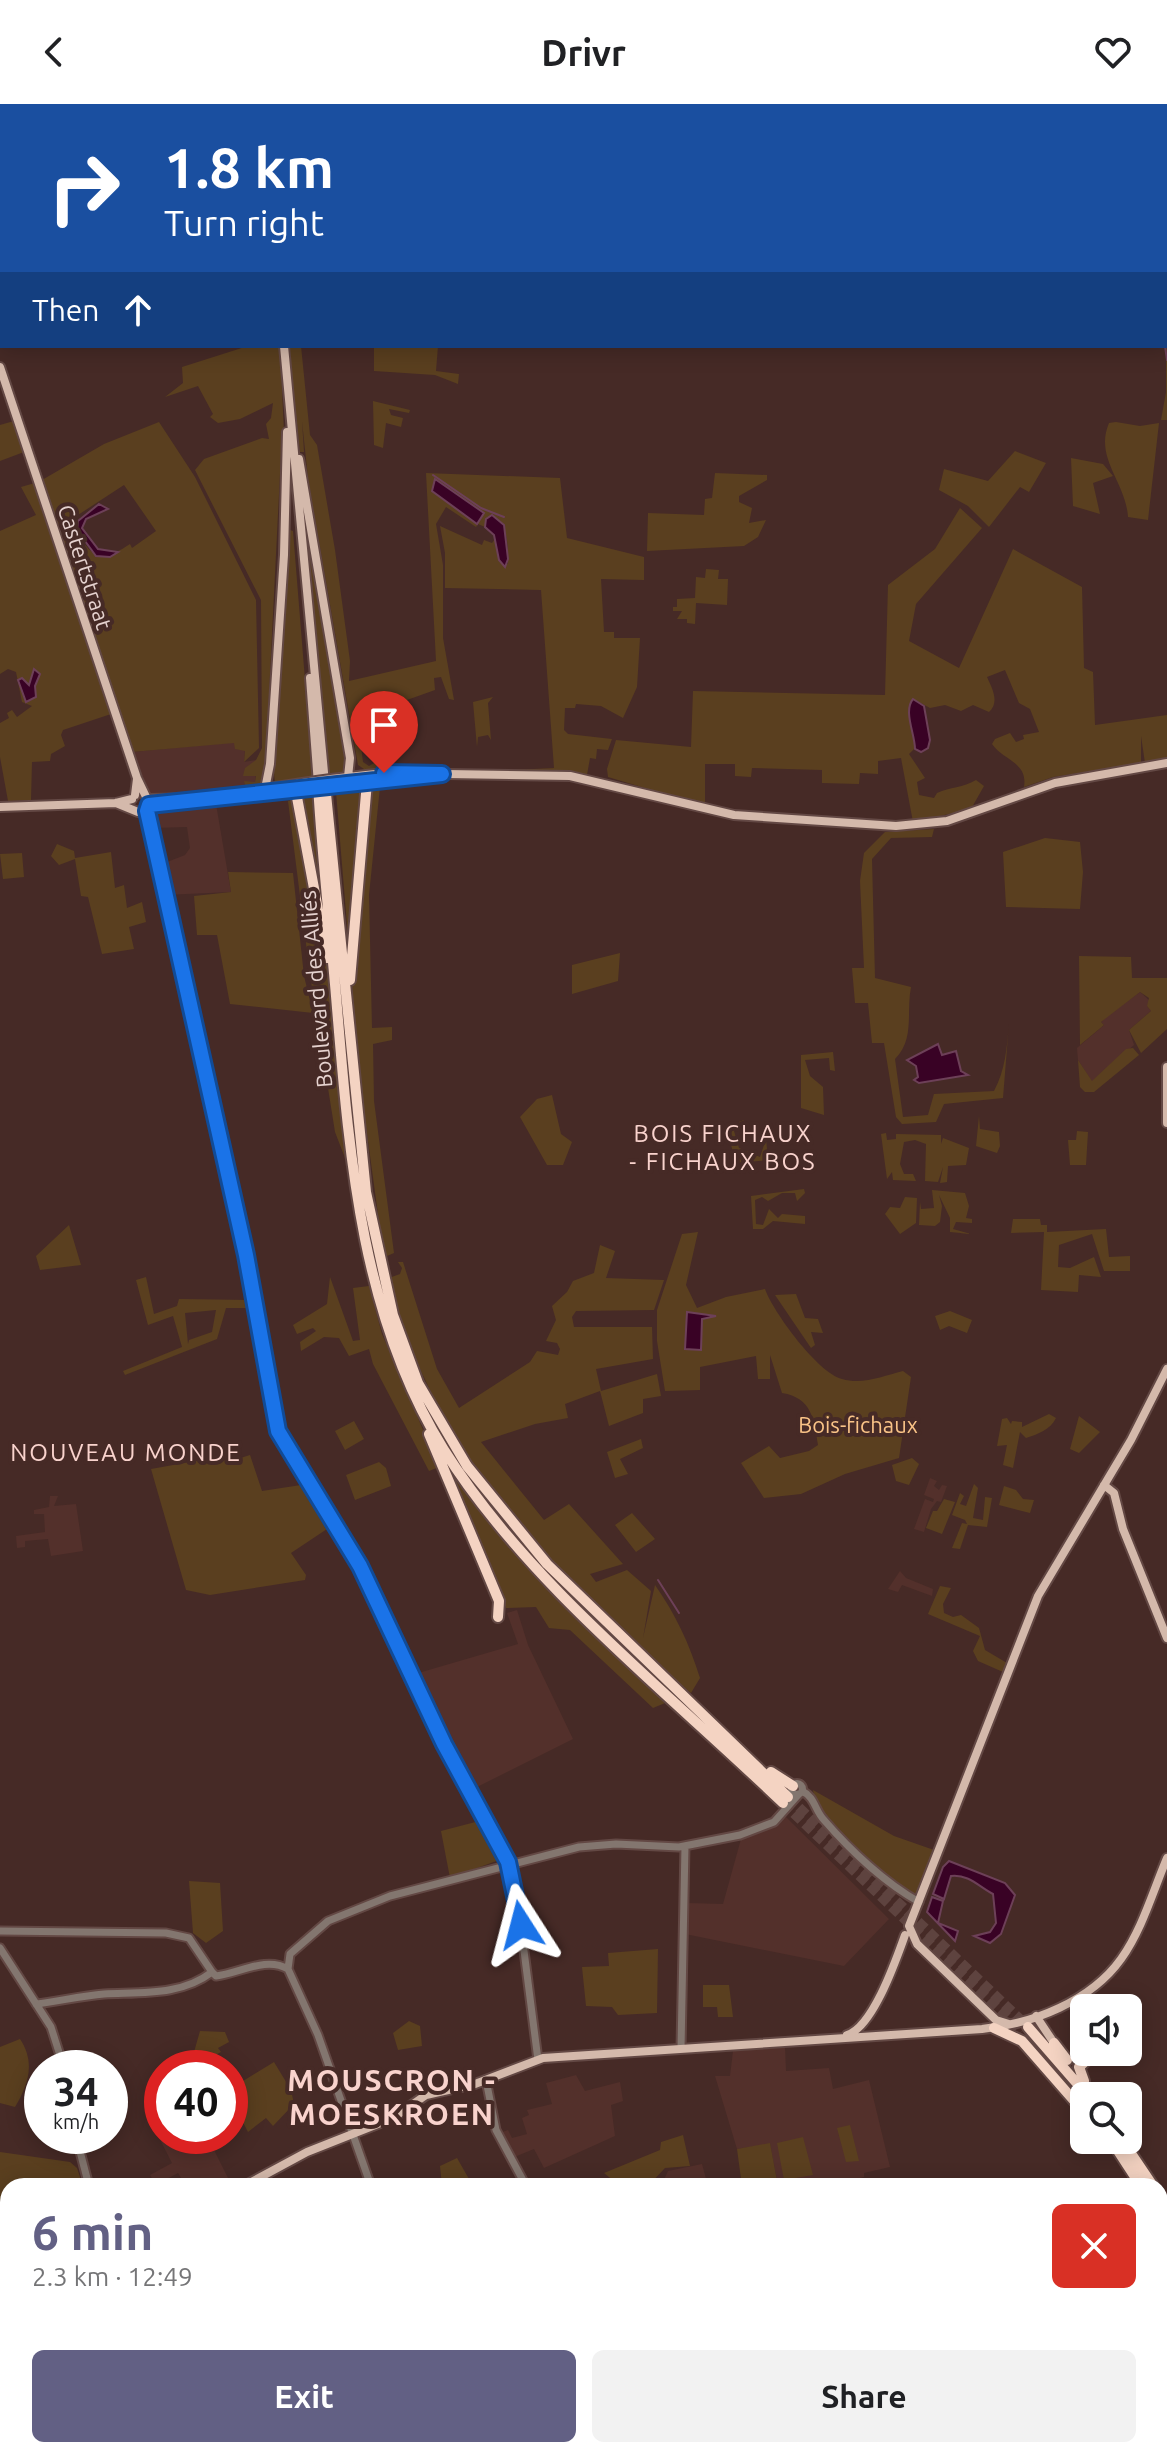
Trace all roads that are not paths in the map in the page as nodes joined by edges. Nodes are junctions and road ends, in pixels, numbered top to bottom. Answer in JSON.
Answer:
{"nodes":[{"id":1,"x":284,"y":348,"type":"edge"},
{"id":2,"x":0,"y":367,"type":"edge"},
{"id":3,"x":289,"y":400,"type":"junction"},
{"id":4,"x":350,"y":758,"type":"junction"},
{"id":5,"x":1167,"y":763,"type":"edge"},
{"id":6,"x":365,"y":778,"type":"junction"},
{"id":7,"x":344,"y":780,"type":"junction"},
{"id":8,"x":310,"y":786,"type":"junction"},
{"id":9,"x":274,"y":790,"type":"junction"},
{"id":10,"x":203,"y":798,"type":"junction"},
{"id":11,"x":141,"y":803,"type":"junction"},
{"id":12,"x":0,"y":807,"type":"edge"},
{"id":13,"x":343,"y":1018,"type":"junction"},
{"id":14,"x":1167,"y":1067,"type":"edge"},
{"id":15,"x":1167,"y":1123,"type":"edge"},
{"id":16,"x":1167,"y":1369,"type":"edge"},
{"id":17,"x":410,"y":1388,"type":"junction"},
{"id":18,"x":1102,"y":1488,"type":"junction"},
{"id":19,"x":498,"y":1617,"type":"dead end"},
{"id":20,"x":1167,"y":1638,"type":"edge"},
{"id":21,"x":793,"y":1795,"type":"junction"},
{"id":22,"x":496,"y":1838,"type":"junction"},
{"id":23,"x":685,"y":1846,"type":"junction"},
{"id":24,"x":1167,"y":1858,"type":"edge"},
{"id":25,"x":510,"y":1866,"type":"junction"},
{"id":26,"x":498,"y":1869,"type":"junction"},
{"id":27,"x":919,"y":1902,"type":"junction"},
{"id":28,"x":0,"y":1931,"type":"edge"},
{"id":29,"x":908,"y":1932,"type":"junction"},
{"id":30,"x":917,"y":1944,"type":"junction"},
{"id":31,"x":0,"y":1948,"type":"edge"},
{"id":32,"x":899,"y":1950,"type":"junction"},
{"id":33,"x":288,"y":1969,"type":"junction"},
{"id":34,"x":212,"y":1972,"type":"junction"},
{"id":35,"x":36,"y":2004,"type":"junction"},
{"id":36,"x":988,"y":2013,"type":"junction"},
{"id":37,"x":1040,"y":2015,"type":"junction"},
{"id":38,"x":977,"y":2028,"type":"junction"},
{"id":39,"x":994,"y":2028,"type":"joint"},
{"id":40,"x":1018,"y":2028,"type":"junction"},
{"id":41,"x":862,"y":2032,"type":"junction"},
{"id":42,"x":1054,"y":2043,"type":"joint"},
{"id":43,"x":538,"y":2047,"type":"junction"},
{"id":44,"x":681,"y":2048,"type":"junction"},
{"id":45,"x":60,"y":2050,"type":"edge"},
{"id":46,"x":544,"y":2059,"type":"junction"},
{"id":47,"x":1080,"y":2066,"type":"edge"},
{"id":48,"x":486,"y":2080,"type":"junction"},
{"id":49,"x":1084,"y":2081,"type":"joint"},
{"id":50,"x":1074,"y":2082,"type":"edge"},
{"id":51,"x":1070,"y":2086,"type":"edge"},
{"id":52,"x":1070,"y":2094,"type":"edge"},
{"id":53,"x":353,"y":2134,"type":"junction"},
{"id":54,"x":81,"y":2154,"type":"edge"},
{"id":55,"x":1123,"y":2154,"type":"edge"},
{"id":56,"x":1130,"y":2154,"type":"edge"},
{"id":57,"x":87,"y":2178,"type":"edge"},
{"id":58,"x":259,"y":2178,"type":"edge"},
{"id":59,"x":368,"y":2178,"type":"edge"},
{"id":60,"x":522,"y":2178,"type":"edge"},
{"id":61,"x":1137,"y":2178,"type":"edge"},
{"id":62,"x":1148,"y":2178,"type":"edge"}],
"edges":[{"from":1,"to":3,"type":"main road"},
{"from":2,"to":11,"type":"main road","name":"Castertstraat"},
{"from":3,"to":4,"type":"main road"},
{"from":3,"to":8,"type":"main road"},
{"from":3,"to":9,"type":"main road"},
{"from":4,"to":6,"type":"main road"},
{"from":4,"to":7,"type":"main road"},
{"from":5,"to":6,"type":"main road"},
{"from":6,"to":7,"type":"main road"},
{"from":6,"to":13,"type":"highway"},
{"from":7,"to":8,"type":"main road","bridge":true},
{"from":7,"to":8,"type":"main road"},
{"from":8,"to":9,"type":"main road"},
{"from":8,"to":13,"type":"highway","name":"Boulevard des Alliés"},
{"from":8,"to":13,"type":"highway"},
{"from":9,"to":10,"type":"main road"},
{"from":9,"to":10,"type":"main road"},
{"from":10,"to":11,"type":"main road"},
{"from":11,"to":12,"type":"main road"},
{"from":11,"to":22,"type":"street"},
{"from":13,"to":17,"type":"highway","name":"Boulevard des Alliés"},
{"from":13,"to":21,"type":"highway","name":"Boulevard des Alliés"},
{"from":14,"to":15,"type":"main road"},
{"from":16,"to":18,"type":"main road"},
{"from":17,"to":19,"type":"highway"},
{"from":17,"to":21,"type":"highway"},
{"from":18,"to":20,"type":"main road"},
{"from":18,"to":27,"type":"main road"},
{"from":21,"to":23,"type":"street"},
{"from":21,"to":27,"type":"street"},
{"from":22,"to":25,"type":"street"},
{"from":22,"to":26,"type":"street"},
{"from":23,"to":25,"type":"street"},
{"from":23,"to":44,"type":"street"},
{"from":24,"to":37,"type":"main road"},
{"from":25,"to":26,"type":"street"},
{"from":25,"to":43,"type":"street"},
{"from":26,"to":33,"type":"street"},
{"from":27,"to":29,"type":"main road"},
{"from":28,"to":34,"type":"street"},
{"from":29,"to":30,"type":"main road"},
{"from":29,"to":32,"type":"main road"},
{"from":30,"to":32,"type":"main road"},
{"from":30,"to":36,"type":"main road"},
{"from":31,"to":35,"type":"street"},
{"from":32,"to":41,"type":"main road"},
{"from":33,"to":34,"type":"street"},
{"from":33,"to":53,"type":"street"},
{"from":34,"to":35,"type":"street"},
{"from":35,"to":45,"type":"street"},
{"from":36,"to":38,"type":"main road"},
{"from":36,"to":40,"type":"main road"},
{"from":37,"to":40,"type":"main road"},
{"from":37,"to":42,"type":"main road"},
{"from":38,"to":39,"type":"main road"},
{"from":38,"to":41,"type":"main road"},
{"from":39,"to":40,"type":"highway"},
{"from":40,"to":50,"type":"highway"},
{"from":40,"to":51,"type":"highway"},
{"from":40,"to":52,"type":"highway"},
{"from":41,"to":44,"type":"main road"},
{"from":42,"to":49,"type":"highway"},
{"from":43,"to":46,"type":"street"},
{"from":43,"to":46,"type":"street"},
{"from":44,"to":46,"type":"main road"},
{"from":46,"to":48,"type":"main road"},
{"from":47,"to":49,"type":"highway"},
{"from":48,"to":53,"type":"main road"},
{"from":48,"to":60,"type":"street"},
{"from":53,"to":58,"type":"main road"},
{"from":53,"to":59,"type":"street"},
{"from":54,"to":57,"type":"street"},
{"from":55,"to":61,"type":"highway"},
{"from":56,"to":62,"type":"highway"}]}
